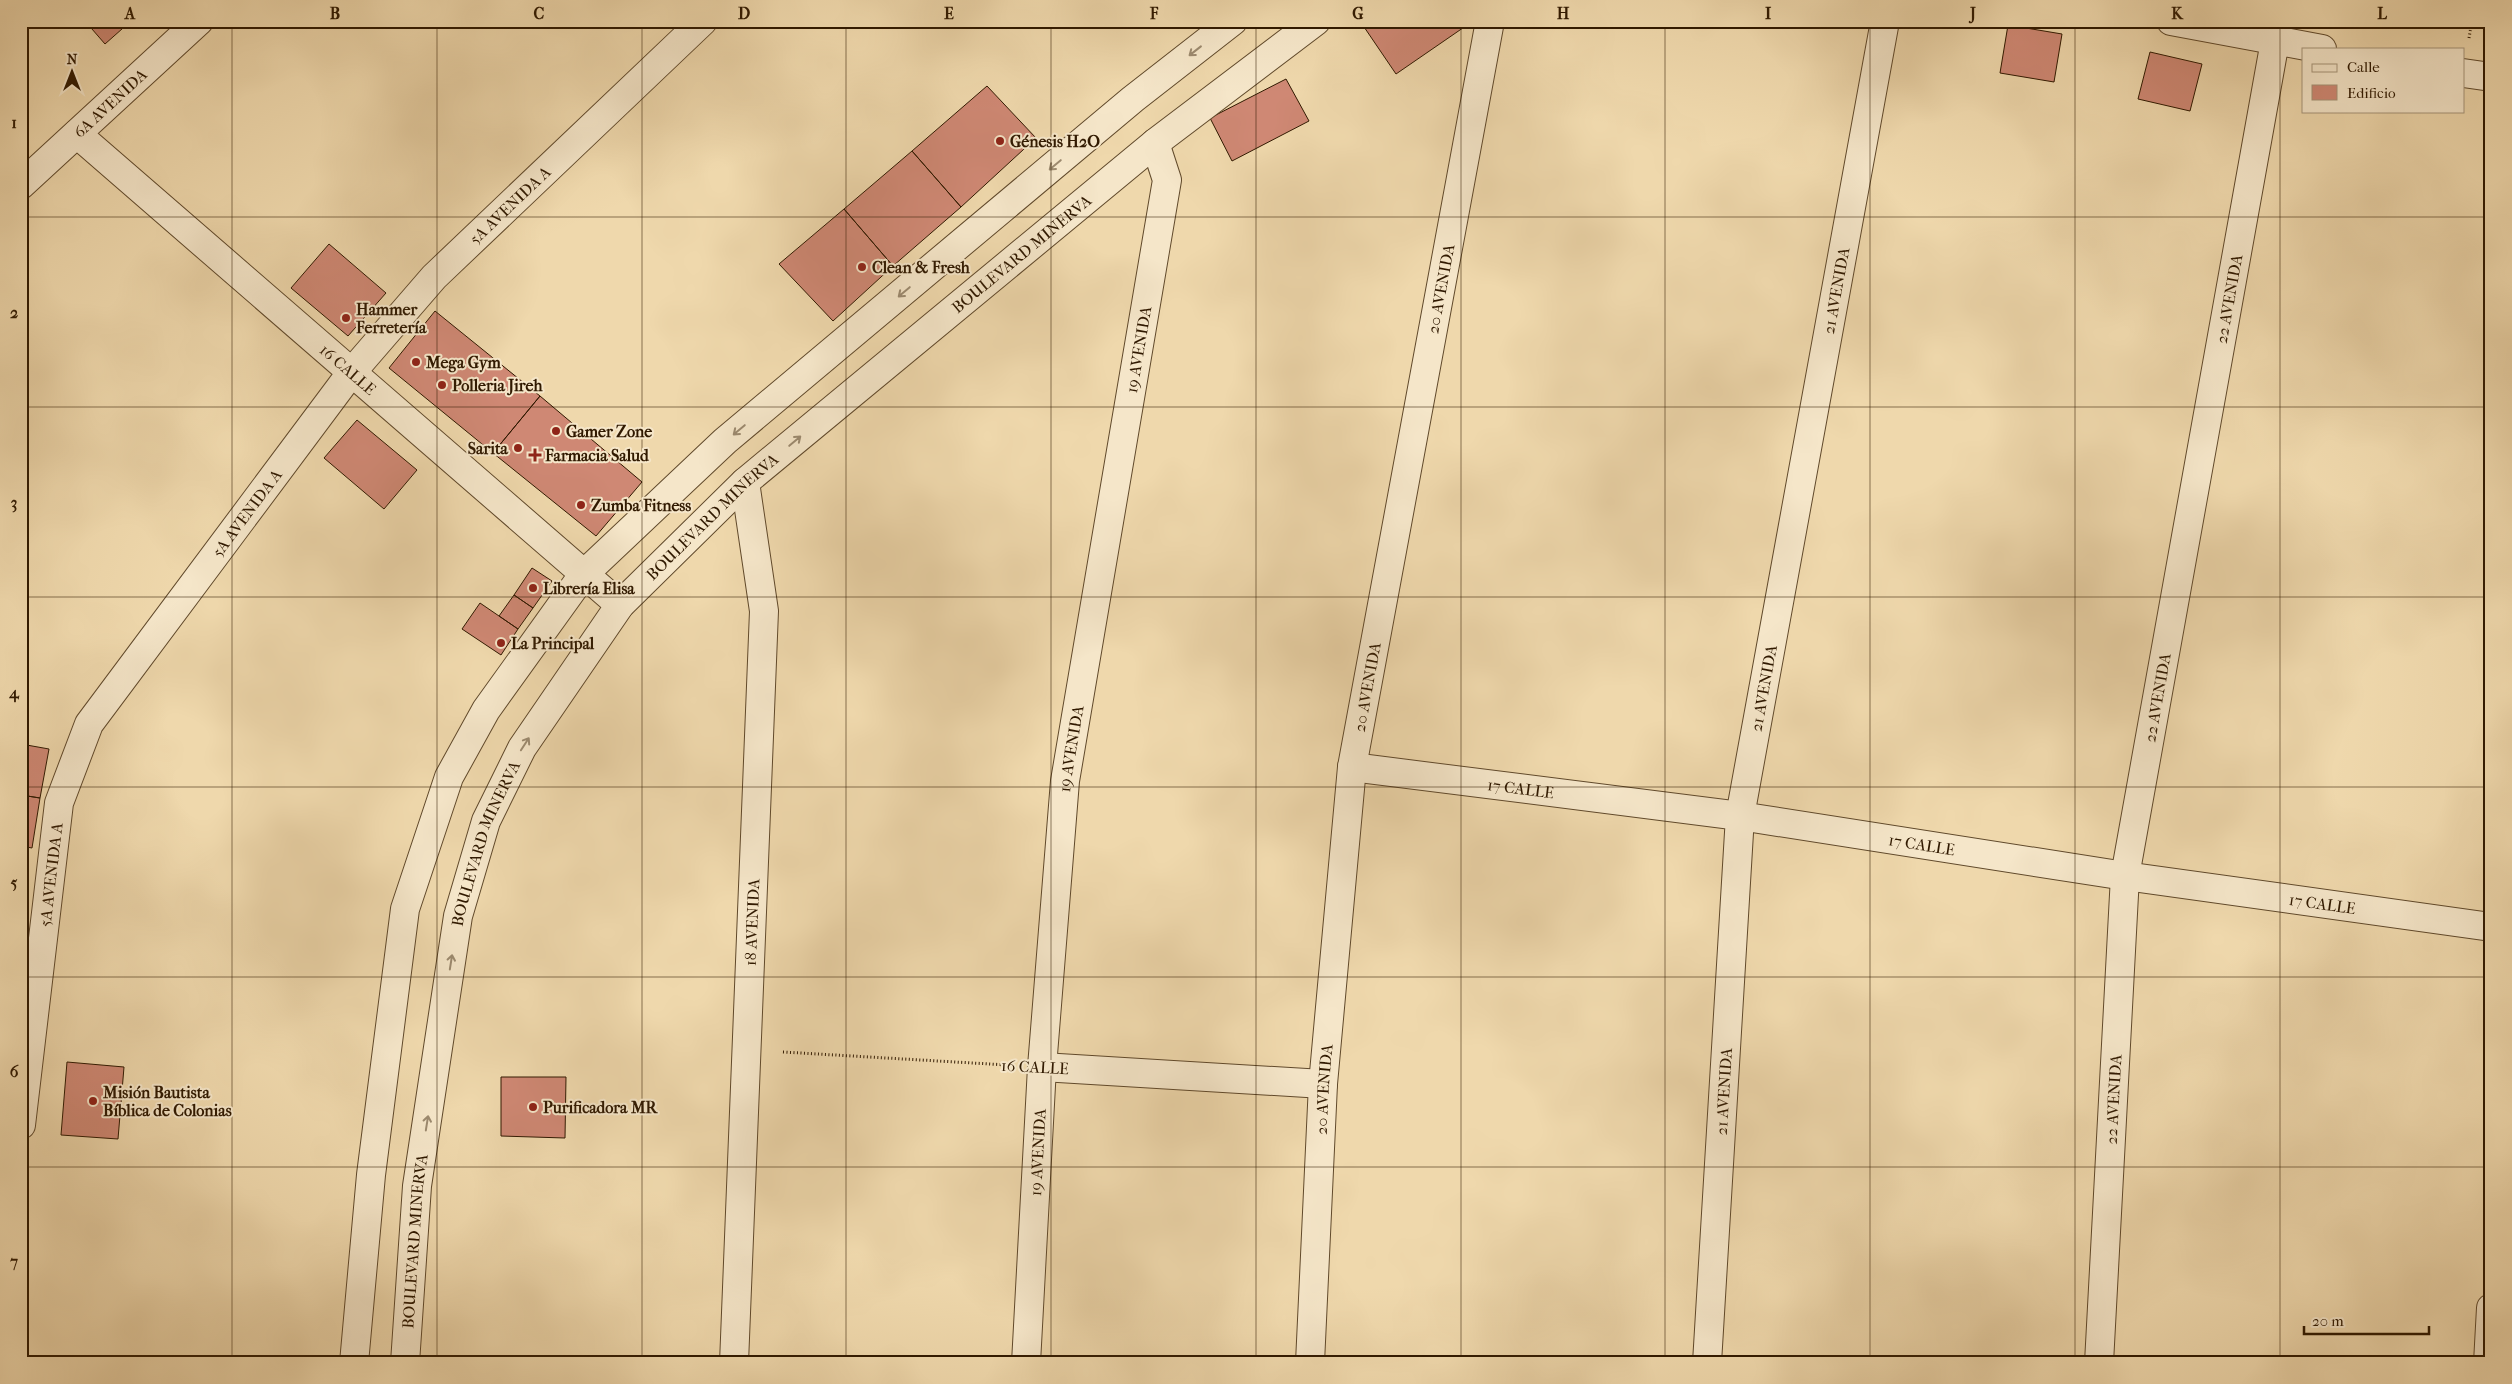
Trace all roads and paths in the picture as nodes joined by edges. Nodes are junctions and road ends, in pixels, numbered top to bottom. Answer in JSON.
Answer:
{"nodes":[{"id":1,"x":199,"y":21,"type":"edge"},
{"id":2,"x":703,"y":21,"type":"edge"},
{"id":3,"x":1233,"y":21,"type":"edge"},
{"id":4,"x":1316,"y":21,"type":"edge"},
{"id":5,"x":1490,"y":21,"type":"edge"},
{"id":6,"x":1885,"y":21,"type":"edge"},
{"id":7,"x":2171,"y":21,"type":"edge"},
{"id":8,"x":2275,"y":41,"type":"junction"},
{"id":9,"x":2316,"y":48,"type":"edge"},
{"id":10,"x":2464,"y":73,"type":"edge"},
{"id":11,"x":2491,"y":78,"type":"edge"},
{"id":12,"x":77,"y":134,"type":"junction"},
{"id":13,"x":1155,"y":143,"type":"junction"},
{"id":14,"x":21,"y":185,"type":"edge"},
{"id":15,"x":351,"y":373,"type":"junction"},
{"id":16,"x":745,"y":482,"type":"junction"},
{"id":17,"x":583,"y":575,"type":"junction"},
{"id":18,"x":620,"y":604,"type":"junction"},
{"id":19,"x":1352,"y":767,"type":"junction"},
{"id":20,"x":1740,"y":816,"type":"junction"},
{"id":21,"x":2125,"y":876,"type":"junction"},
{"id":22,"x":2491,"y":927,"type":"edge"},
{"id":23,"x":748,"y":1050,"type":"junction"},
{"id":24,"x":1042,"y":1067,"type":"junction"},
{"id":25,"x":1323,"y":1084,"type":"junction"},
{"id":26,"x":21,"y":1124,"type":"edge"},
{"id":27,"x":2491,"y":1308,"type":"edge"},
{"id":28,"x":354,"y":1363,"type":"edge"},
{"id":29,"x":405,"y":1363,"type":"edge"},
{"id":30,"x":734,"y":1363,"type":"edge"},
{"id":31,"x":1026,"y":1363,"type":"edge"},
{"id":32,"x":1310,"y":1363,"type":"edge"},
{"id":33,"x":1707,"y":1363,"type":"edge"},
{"id":34,"x":2099,"y":1363,"type":"edge"},
{"id":35,"x":2488,"y":1363,"type":"edge"}],
"edges":[{"from":1,"to":12,"type":"street","name":"6A AVENIDA"},
{"from":2,"to":15,"type":"street","name":"5A AVENIDA A"},
{"from":3,"to":17,"type":"street","one_way":true},
{"from":4,"to":13,"type":"street","name":"BOULEVARD MINERVA"},
{"from":5,"to":19,"type":"street","name":"20 AVENIDA"},
{"from":6,"to":20,"type":"street","name":"21 AVENIDA"},
{"from":7,"to":8,"type":"street"},
{"from":8,"to":9,"type":"street"},
{"from":8,"to":21,"type":"street","name":"22 AVENIDA"},
{"from":10,"to":11,"type":"street"},
{"from":12,"to":14,"type":"street","name":"6A AVENIDA"},
{"from":12,"to":15,"type":"street","name":"16 CALLE"},
{"from":16,"to":13,"type":"street","name":"BOULEVARD MINERVA","one_way":true},
{"from":13,"to":24,"type":"street","name":"19 AVENIDA"},
{"from":15,"to":17,"type":"street","name":"16 CALLE"},
{"from":15,"to":26,"type":"street","name":"5A AVENIDA A"},
{"from":16,"to":18,"type":"street","name":"BOULEVARD MINERVA"},
{"from":16,"to":23,"type":"street","name":"18 AVENIDA"},
{"from":17,"to":18,"type":"street","name":"16 CALLE"},
{"from":17,"to":28,"type":"street"},
{"from":29,"to":18,"type":"street","name":"BOULEVARD MINERVA","one_way":true},
{"from":19,"to":20,"type":"street","name":"17 CALLE"},
{"from":19,"to":25,"type":"street","name":"20 AVENIDA"},
{"from":20,"to":21,"type":"street","name":"17 CALLE"},
{"from":20,"to":33,"type":"street","name":"21 AVENIDA"},
{"from":21,"to":22,"type":"street","name":"17 CALLE"},
{"from":21,"to":34,"type":"street","name":"22 AVENIDA"},
{"from":23,"to":24,"type":"path","name":"16 CALLE"},
{"from":23,"to":30,"type":"street","name":"18 AVENIDA"},
{"from":24,"to":25,"type":"street","name":"16 CALLE"},
{"from":24,"to":31,"type":"street","name":"19 AVENIDA"},
{"from":25,"to":32,"type":"street","name":"20 AVENIDA"},
{"from":27,"to":35,"type":"street"}]}
